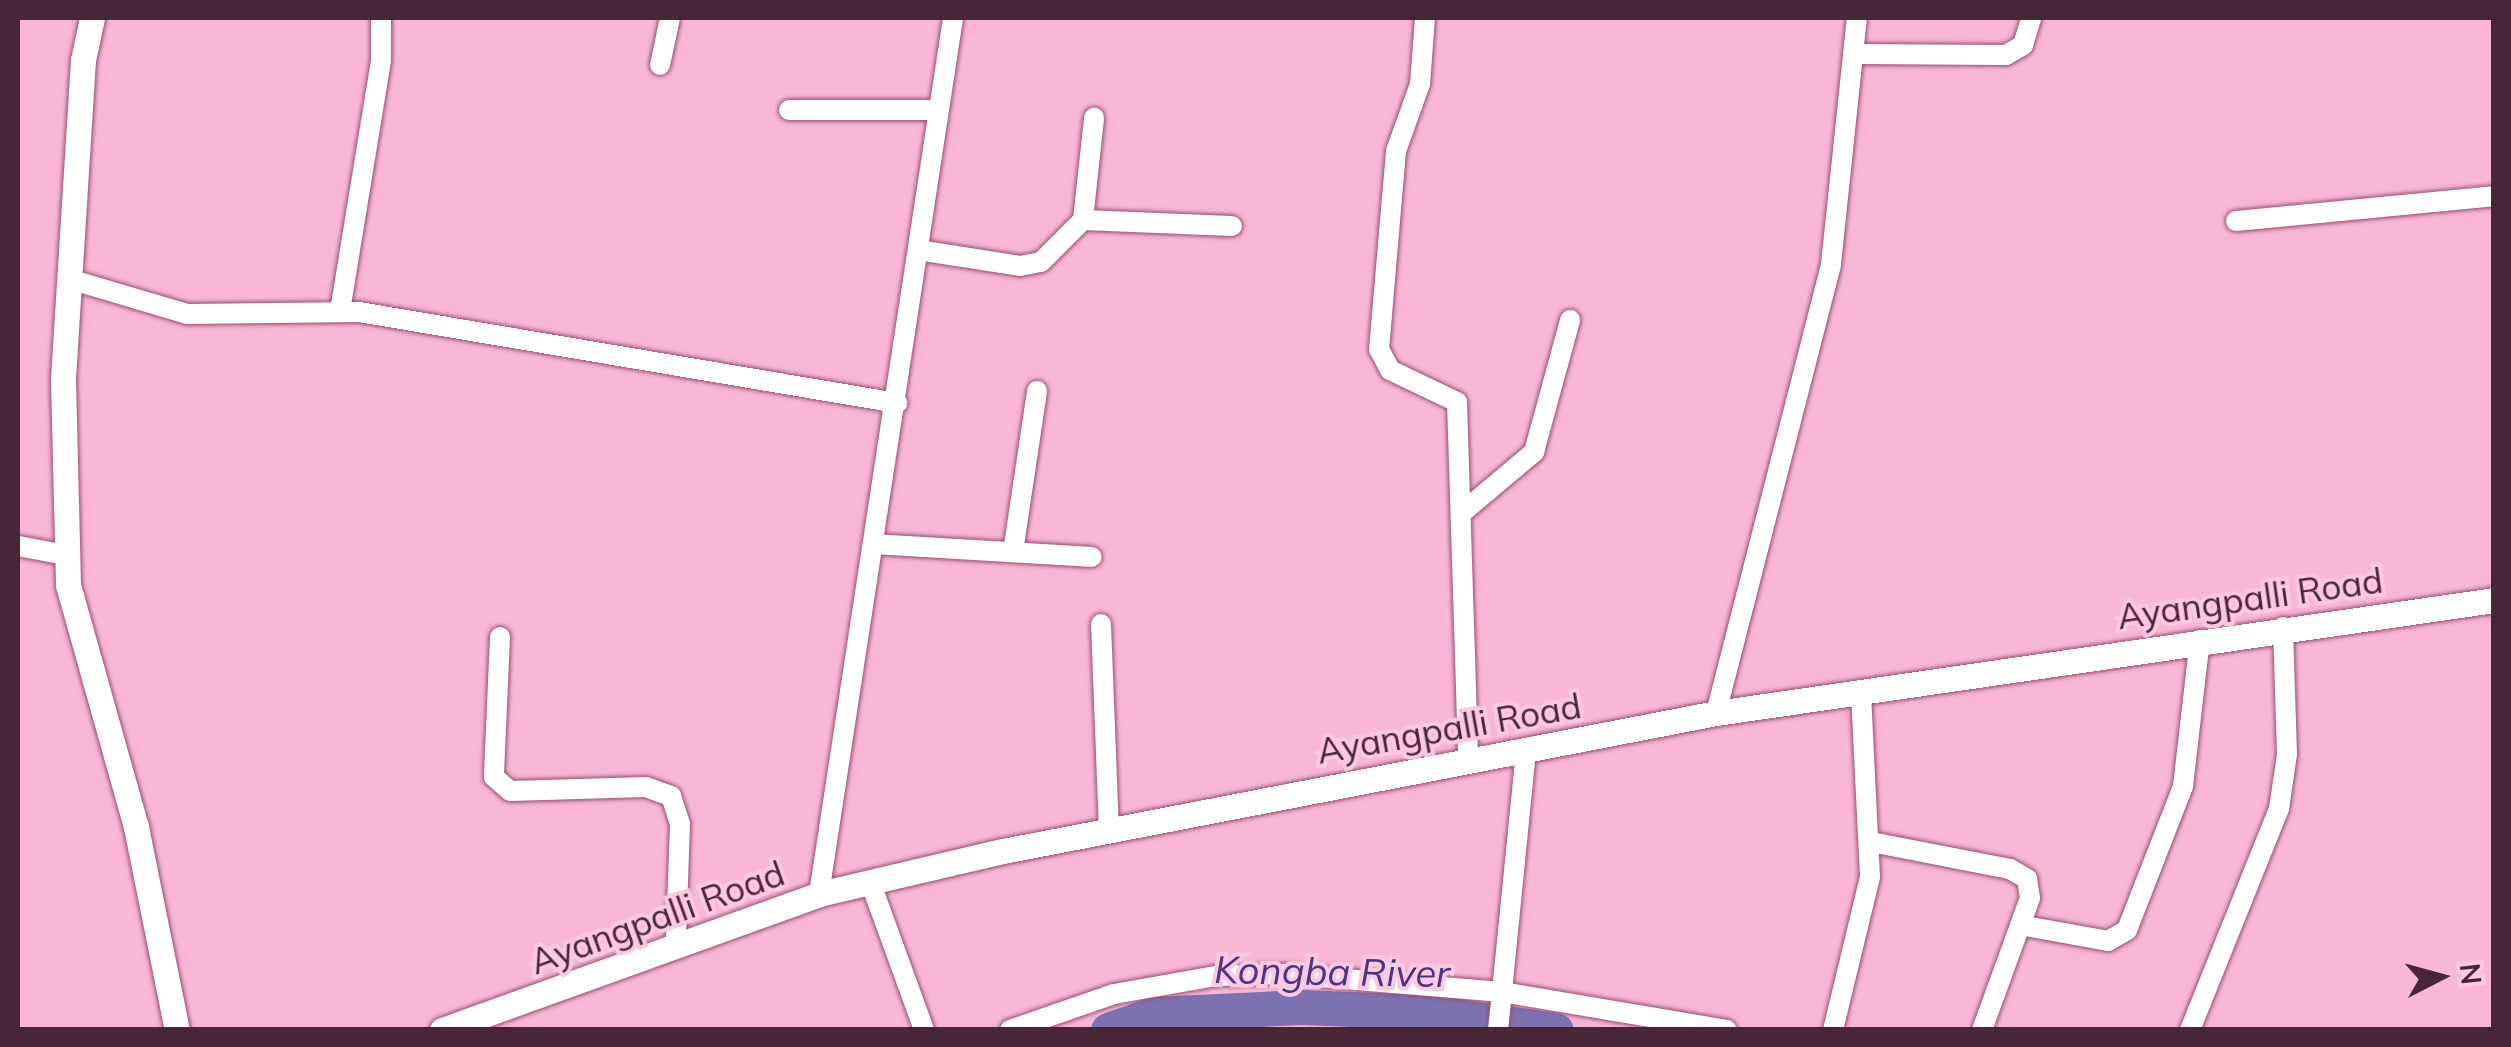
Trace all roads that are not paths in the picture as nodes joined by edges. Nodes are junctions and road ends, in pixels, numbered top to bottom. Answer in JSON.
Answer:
{"nodes":[{"id":1,"x":92,"y":18,"type":"edge"},
{"id":2,"x":381,"y":18,"type":"edge"},
{"id":3,"x":670,"y":18,"type":"edge"},
{"id":4,"x":953,"y":18,"type":"edge"},
{"id":5,"x":1425,"y":18,"type":"edge"},
{"id":6,"x":1857,"y":18,"type":"edge"},
{"id":7,"x":2031,"y":18,"type":"edge"},
{"id":8,"x":1856,"y":54,"type":"junction"},
{"id":9,"x":660,"y":65,"type":"dead end"},
{"id":10,"x":789,"y":110,"type":"dead end"},
{"id":11,"x":935,"y":110,"type":"junction"},
{"id":12,"x":1094,"y":118,"type":"dead end"},
{"id":13,"x":2494,"y":196,"type":"edge"},
{"id":14,"x":1083,"y":220,"type":"junction"},
{"id":15,"x":2236,"y":221,"type":"dead end"},
{"id":16,"x":1232,"y":226,"type":"dead end"},
{"id":17,"x":918,"y":250,"type":"junction"},
{"id":18,"x":70,"y":279,"type":"junction"},
{"id":19,"x":340,"y":311,"type":"junction"},
{"id":20,"x":1570,"y":320,"type":"dead end"},
{"id":21,"x":1037,"y":391,"type":"dead end"},
{"id":22,"x":897,"y":403,"type":"junction"},
{"id":23,"x":1464,"y":511,"type":"junction"},
{"id":24,"x":874,"y":544,"type":"junction"},
{"id":25,"x":18,"y":546,"type":"edge"},
{"id":26,"x":1013,"y":552,"type":"junction"},
{"id":27,"x":66,"y":556,"type":"junction"},
{"id":28,"x":1092,"y":557,"type":"dead end"},
{"id":29,"x":2494,"y":600,"type":"edge"},
{"id":30,"x":1101,"y":624,"type":"dead end"},
{"id":31,"x":2283,"y":627,"type":"junction"},
{"id":32,"x":500,"y":637,"type":"dead end"},
{"id":33,"x":2200,"y":640,"type":"junction"},
{"id":34,"x":1861,"y":690,"type":"junction"},
{"id":35,"x":1716,"y":713,"type":"junction"},
{"id":36,"x":1526,"y":751,"type":"junction"},
{"id":37,"x":1468,"y":760,"type":"junction"},
{"id":38,"x":1109,"y":830,"type":"junction"},
{"id":39,"x":1871,"y":842,"type":"junction"},
{"id":40,"x":871,"y":884,"type":"junction"},
{"id":41,"x":819,"y":894,"type":"junction"},
{"id":42,"x":2020,"y":925,"type":"junction"},
{"id":43,"x":676,"y":941,"type":"junction"},
{"id":44,"x":1500,"y":1010,"type":"edge"},
{"id":45,"x":177,"y":1030,"type":"edge"},
{"id":46,"x":442,"y":1030,"type":"edge"},
{"id":47,"x":924,"y":1030,"type":"edge"},
{"id":48,"x":1010,"y":1030,"type":"edge"},
{"id":49,"x":1727,"y":1030,"type":"edge"},
{"id":50,"x":1834,"y":1030,"type":"edge"},
{"id":51,"x":1982,"y":1030,"type":"edge"},
{"id":52,"x":2190,"y":1030,"type":"edge"}],
"edges":[{"from":1,"to":18,"type":"street"},
{"from":2,"to":19,"type":"street"},
{"from":3,"to":9,"type":"street"},
{"from":4,"to":11,"type":"street"},
{"from":5,"to":23,"type":"street"},
{"from":6,"to":8,"type":"street"},
{"from":7,"to":8,"type":"street"},
{"from":8,"to":35,"type":"street"},
{"from":10,"to":11,"type":"street"},
{"from":11,"to":17,"type":"street"},
{"from":12,"to":14,"type":"street"},
{"from":13,"to":15,"type":"street"},
{"from":14,"to":16,"type":"street"},
{"from":14,"to":17,"type":"street"},
{"from":17,"to":22,"type":"street"},
{"from":18,"to":19,"type":"street"},
{"from":18,"to":27,"type":"street"},
{"from":19,"to":22,"type":"street"},
{"from":20,"to":23,"type":"street"},
{"from":21,"to":26,"type":"street"},
{"from":22,"to":24,"type":"street"},
{"from":23,"to":37,"type":"street"},
{"from":24,"to":26,"type":"street"},
{"from":24,"to":41,"type":"street"},
{"from":25,"to":27,"type":"street"},
{"from":26,"to":28,"type":"street"},
{"from":27,"to":45,"type":"street"},
{"from":29,"to":31,"type":"street","name":"Ayangpalli Road"},
{"from":30,"to":38,"type":"street"},
{"from":31,"to":33,"type":"street","name":"Ayangpalli Road"},
{"from":31,"to":52,"type":"street"},
{"from":32,"to":43,"type":"street"},
{"from":33,"to":34,"type":"street","name":"Ayangpalli Road"},
{"from":33,"to":42,"type":"street"},
{"from":34,"to":35,"type":"street","name":"Ayangpalli Road"},
{"from":34,"to":39,"type":"street"},
{"from":35,"to":36,"type":"street","name":"Ayangpalli Road"},
{"from":36,"to":37,"type":"street","name":"Ayangpalli Road"},
{"from":36,"to":44,"type":"street"},
{"from":37,"to":38,"type":"street","name":"Ayangpalli Road"},
{"from":38,"to":40,"type":"street","name":"Ayangpalli Road"},
{"from":39,"to":42,"type":"street"},
{"from":39,"to":50,"type":"street"},
{"from":40,"to":41,"type":"street","name":"Ayangpalli Road"},
{"from":40,"to":47,"type":"street"},
{"from":41,"to":43,"type":"street","name":"Ayangpalli Road"},
{"from":42,"to":51,"type":"street"},
{"from":43,"to":46,"type":"street","name":"Ayangpalli Road"},
{"from":44,"to":48,"type":"street"},
{"from":44,"to":49,"type":"street"}]}
